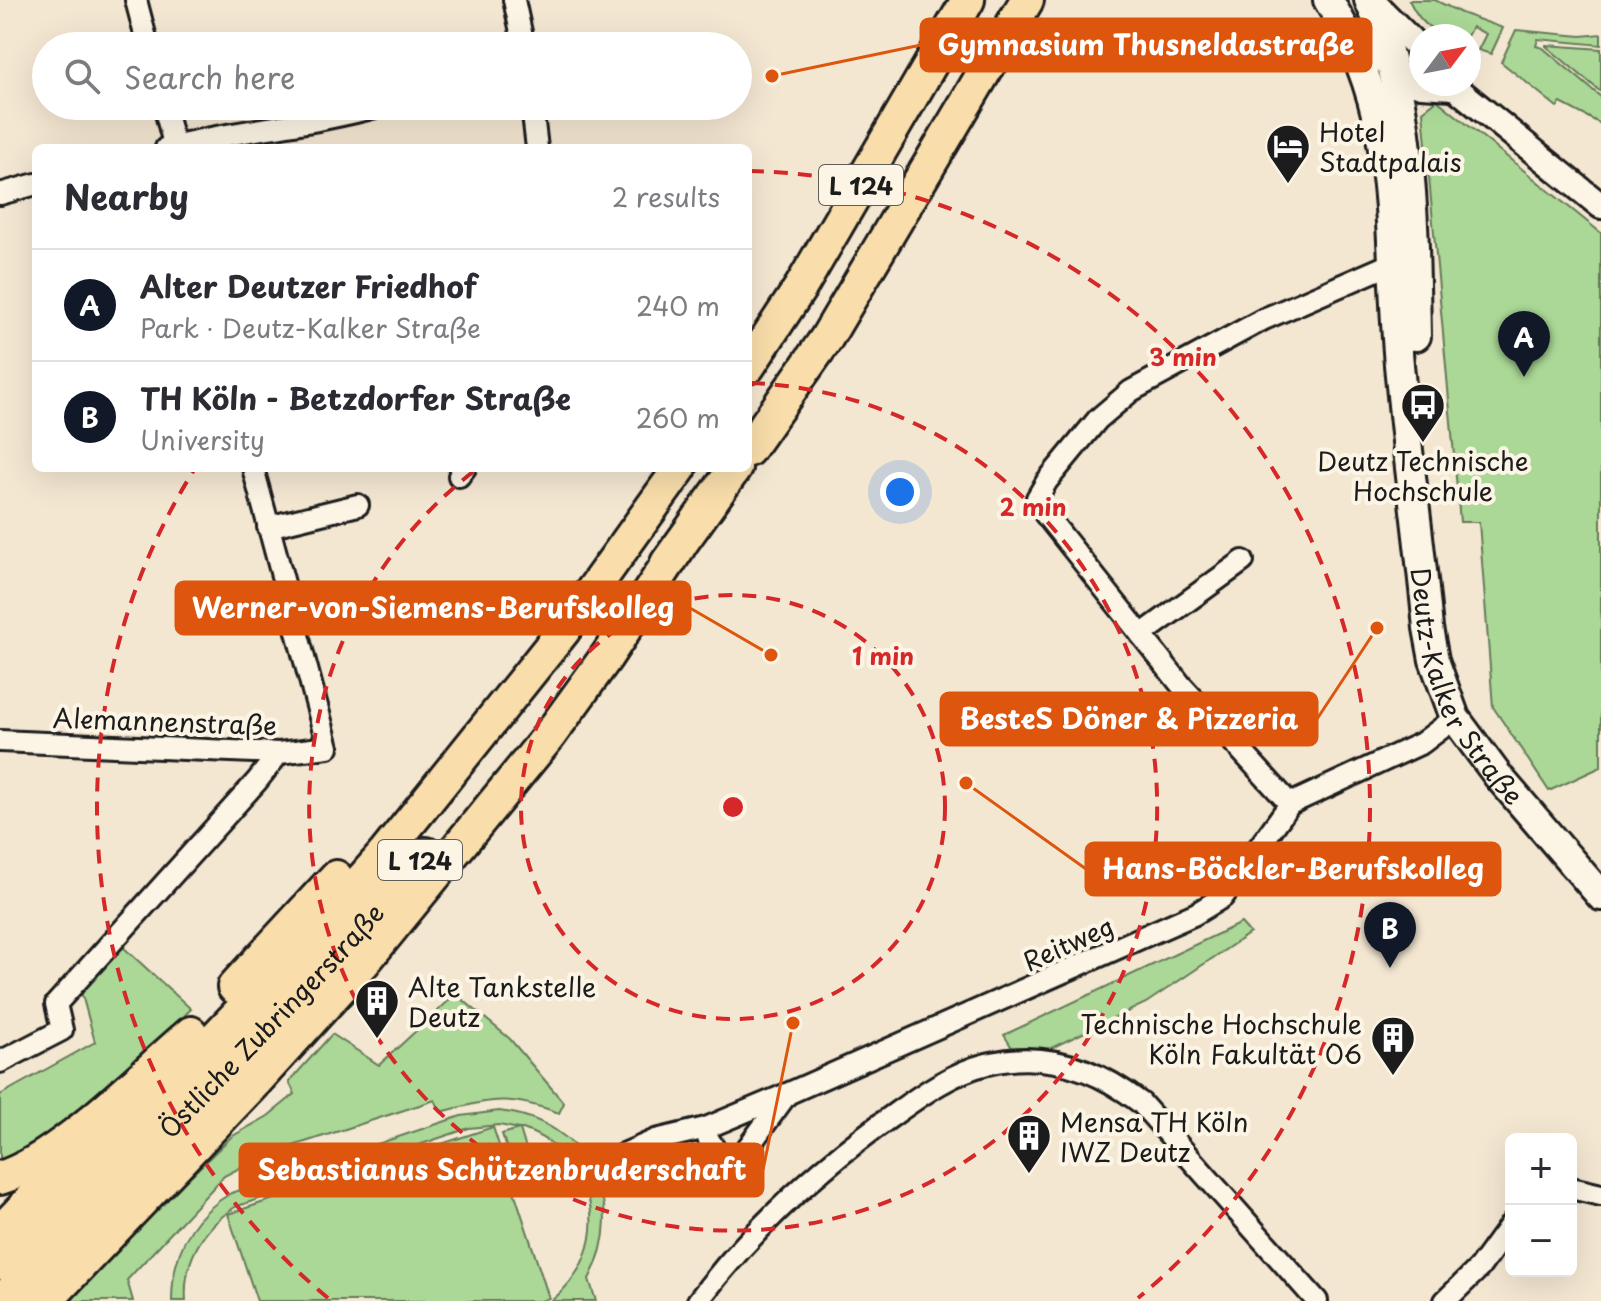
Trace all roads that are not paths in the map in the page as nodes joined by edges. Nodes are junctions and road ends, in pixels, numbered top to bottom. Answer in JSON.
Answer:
{"nodes":[{"id":1,"x":136,"y":0,"type":"edge"},
{"id":2,"x":514,"y":0,"type":"edge"},
{"id":3,"x":968,"y":0,"type":"edge"},
{"id":4,"x":1027,"y":0,"type":"edge"},
{"id":5,"x":1328,"y":0,"type":"edge"},
{"id":6,"x":1370,"y":0,"type":"edge"},
{"id":7,"x":1346,"y":29,"type":"junction"},
{"id":8,"x":144,"y":32,"type":"edge"},
{"id":9,"x":521,"y":32,"type":"edge"},
{"id":10,"x":1409,"y":38,"type":"edge"},
{"id":11,"x":1393,"y":67,"type":"junction"},
{"id":12,"x":1409,"y":80,"type":"edge"},
{"id":13,"x":1464,"y":96,"type":"edge"},
{"id":14,"x":167,"y":120,"type":"edge"},
{"id":15,"x":316,"y":120,"type":"edge"},
{"id":16,"x":534,"y":120,"type":"edge"},
{"id":17,"x":171,"y":144,"type":"edge"},
{"id":18,"x":185,"y":144,"type":"edge"},
{"id":19,"x":537,"y":144,"type":"edge"},
{"id":20,"x":32,"y":185,"type":"edge"},
{"id":21,"x":0,"y":194,"type":"edge"},
{"id":22,"x":1601,"y":206,"type":"edge"},
{"id":23,"x":1403,"y":255,"type":"junction"},
{"id":24,"x":752,"y":361,"type":"edge"},
{"id":25,"x":752,"y":444,"type":"edge"},
{"id":26,"x":254,"y":472,"type":"edge"},
{"id":27,"x":677,"y":472,"type":"edge"},
{"id":28,"x":732,"y":472,"type":"edge"},
{"id":29,"x":358,"y":505,"type":"dead end"},
{"id":30,"x":268,"y":527,"type":"junction"},
{"id":31,"x":679,"y":547,"type":"junction"},
{"id":32,"x":1243,"y":561,"type":"dead end"},
{"id":33,"x":1141,"y":635,"type":"junction"},
{"id":34,"x":1455,"y":718,"type":"junction"},
{"id":35,"x":0,"y":741,"type":"edge"},
{"id":36,"x":279,"y":753,"type":"junction"},
{"id":37,"x":439,"y":784,"type":"junction"},
{"id":38,"x":1290,"y":804,"type":"junction"},
{"id":39,"x":1601,"y":896,"type":"edge"},
{"id":40,"x":191,"y":1033,"type":"junction"},
{"id":41,"x":0,"y":1062,"type":"edge"},
{"id":42,"x":787,"y":1094,"type":"junction"},
{"id":43,"x":706,"y":1128,"type":"junction"},
{"id":44,"x":131,"y":1146,"type":"junction"},
{"id":45,"x":624,"y":1154,"type":"dead end"},
{"id":46,"x":0,"y":1178,"type":"edge"},
{"id":47,"x":1577,"y":1189,"type":"edge"},
{"id":48,"x":1601,"y":1195,"type":"edge"},
{"id":49,"x":0,"y":1232,"type":"edge"},
{"id":50,"x":1505,"y":1232,"type":"edge"},
{"id":51,"x":0,"y":1261,"type":"edge"},
{"id":52,"x":5,"y":1301,"type":"edge"},
{"id":53,"x":46,"y":1301,"type":"edge"},
{"id":54,"x":698,"y":1301,"type":"edge"},
{"id":55,"x":1317,"y":1301,"type":"edge"},
{"id":56,"x":1445,"y":1301,"type":"edge"}],
"edges":[{"from":1,"to":8,"type":"street"},
{"from":2,"to":9,"type":"street"},
{"from":3,"to":24,"type":"highway","number":"L 124"},
{"from":4,"to":25,"type":"highway","number":"L 124"},
{"from":5,"to":7,"type":"main road","name":"Deutz-Kalker Straße"},
{"from":6,"to":10,"type":"street"},
{"from":6,"to":11,"type":"main road","name":"Deutz-Kalker Straße"},
{"from":7,"to":11,"type":"street"},
{"from":7,"to":23,"type":"main road","name":"Deutz-Kalker Straße"},
{"from":11,"to":12,"type":"street"},
{"from":11,"to":23,"type":"main road","name":"Deutz-Kalker Straße"},
{"from":13,"to":22,"type":"street"},
{"from":14,"to":17,"type":"street"},
{"from":15,"to":18,"type":"street"},
{"from":16,"to":19,"type":"street"},
{"from":20,"to":21,"type":"street"},
{"from":23,"to":33,"type":"street"},
{"from":23,"to":34,"type":"main road","name":"Deutz-Kalker Straße"},
{"from":26,"to":30,"type":"street"},
{"from":27,"to":37,"type":"highway","name":"Östliche Zubringerstraße","number":"L 124"},
{"from":28,"to":31,"type":"highway","name":"Östliche Zubringerstraße","number":"L 124"},
{"from":29,"to":30,"type":"street"},
{"from":30,"to":36,"type":"street","name":"Alemannenstraße"},
{"from":31,"to":44,"type":"highway","name":"Östliche Zubringerstraße","number":"L 124"},
{"from":31,"to":53,"type":"highway","number":"L 124"},
{"from":32,"to":33,"type":"street"},
{"from":33,"to":38,"type":"street"},
{"from":34,"to":38,"type":"street","name":"Reitweg"},
{"from":34,"to":39,"type":"main road","name":"Deutz-Kalker Straße"},
{"from":35,"to":36,"type":"street","name":"Alemannenstraße"},
{"from":36,"to":41,"type":"street"},
{"from":37,"to":40,"type":"highway","number":"L 124"},
{"from":37,"to":44,"type":"highway","name":"Östliche Zubringerstraße","number":"L 124"},
{"from":38,"to":42,"type":"street","name":"Reitweg"},
{"from":40,"to":46,"type":"highway"},
{"from":40,"to":49,"type":"highway","number":"L 124"},
{"from":42,"to":43,"type":"street","name":"Reitweg"},
{"from":42,"to":43,"type":"street","name":"Reitweg"},
{"from":43,"to":45,"type":"street","name":"Reitweg"},
{"from":44,"to":51,"type":"highway","name":"Östliche Zubringerstraße","number":"L 124"},
{"from":44,"to":52,"type":"highway","name":"Östliche Zubringerstraße","number":"L 124"},
{"from":47,"to":48,"type":"street"},
{"from":50,"to":56,"type":"street"},
{"from":54,"to":55,"type":"street"}]}
